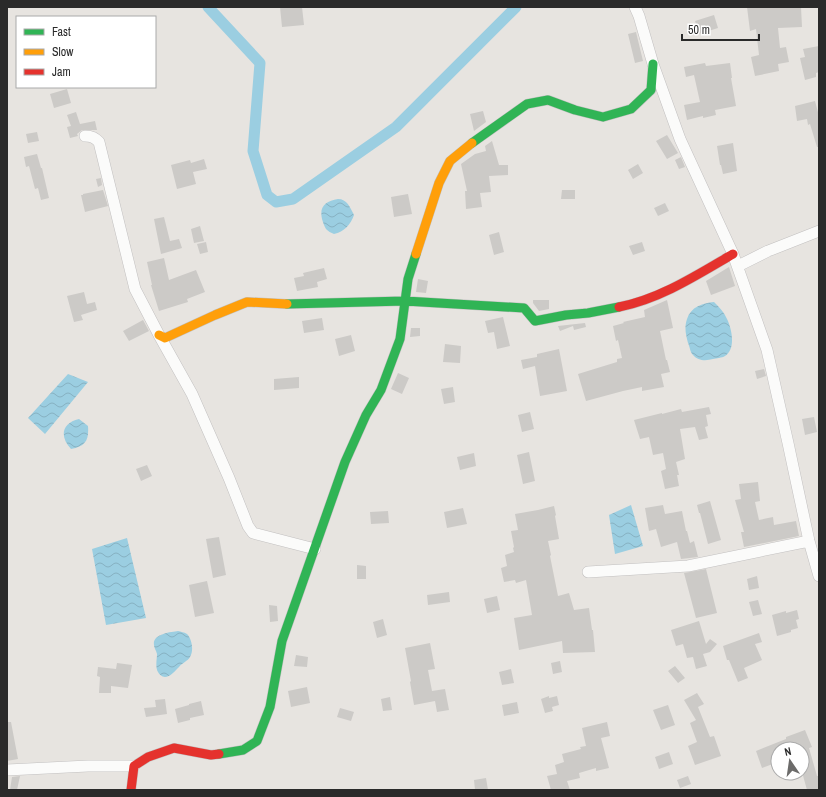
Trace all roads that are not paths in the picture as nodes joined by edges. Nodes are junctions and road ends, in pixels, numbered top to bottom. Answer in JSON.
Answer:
{"nodes":[{"id":1,"x":634,"y":7,"type":"edge"},
{"id":2,"x":653,"y":64,"type":"junction"},
{"id":3,"x":85,"y":136,"type":"dead end"},
{"id":4,"x":819,"y":231,"type":"edge"},
{"id":5,"x":733,"y":254,"type":"junction"},
{"id":6,"x":738,"y":266,"type":"junction"},
{"id":7,"x":405,"y":301,"type":"junction"},
{"id":8,"x":159,"y":335,"type":"junction"},
{"id":9,"x":809,"y":541,"type":"junction"},
{"id":10,"x":315,"y":548,"type":"junction"},
{"id":11,"x":588,"y":572,"type":"dead end"},
{"id":12,"x":819,"y":576,"type":"edge"},
{"id":13,"x":134,"y":766,"type":"junction"},
{"id":14,"x":7,"y":770,"type":"edge"},
{"id":15,"x":131,"y":790,"type":"edge"}],
"edges":[{"from":1,"to":2,"type":"street"},
{"from":2,"to":5,"type":"street"},
{"from":2,"to":7,"type":"street"},
{"from":3,"to":8,"type":"street"},
{"from":4,"to":6,"type":"street"},
{"from":5,"to":6,"type":"street"},
{"from":5,"to":7,"type":"street"},
{"from":6,"to":9,"type":"street"},
{"from":7,"to":8,"type":"street"},
{"from":7,"to":10,"type":"street"},
{"from":8,"to":10,"type":"street"},
{"from":9,"to":11,"type":"street"},
{"from":9,"to":12,"type":"street"},
{"from":10,"to":13,"type":"street"},
{"from":13,"to":14,"type":"street"},
{"from":13,"to":15,"type":"street"}]}
